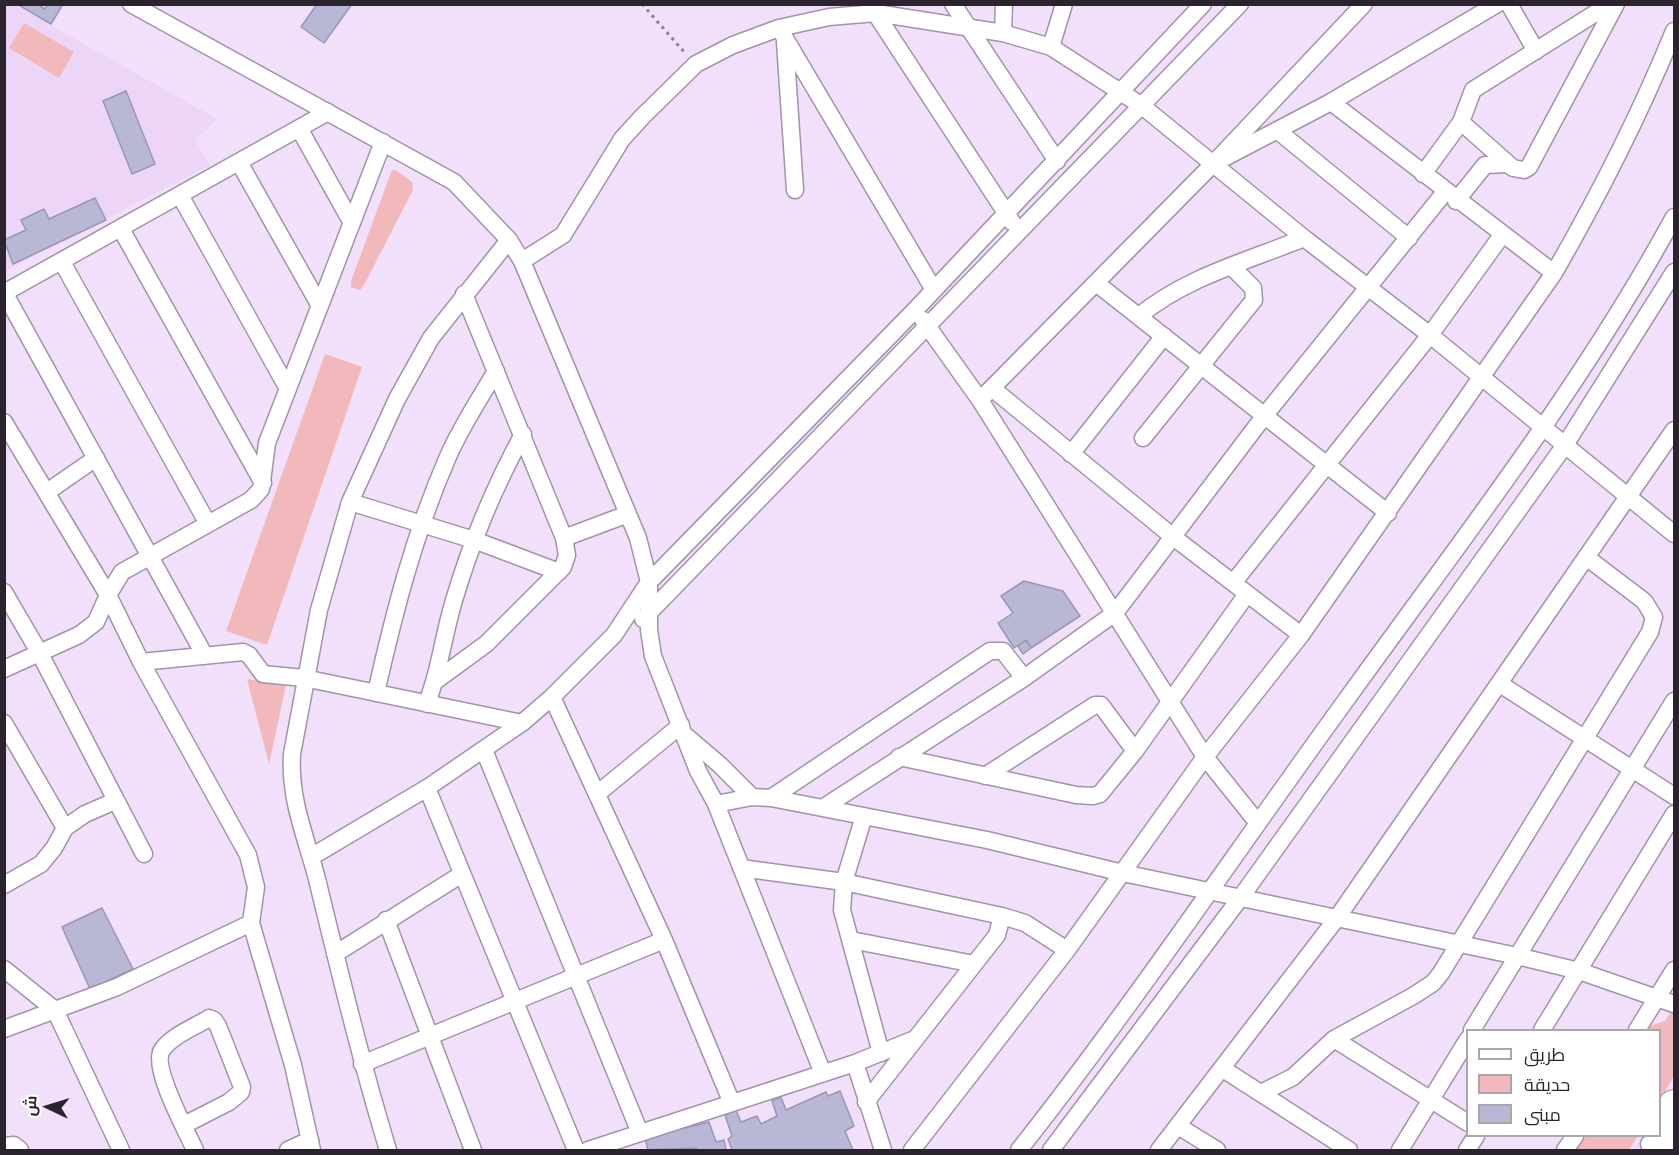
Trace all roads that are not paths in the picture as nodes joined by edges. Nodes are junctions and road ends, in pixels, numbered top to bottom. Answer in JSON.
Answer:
{"nodes":[{"id":1,"x":131,"y":4,"type":"edge"},
{"id":2,"x":953,"y":4,"type":"edge"},
{"id":3,"x":1004,"y":4,"type":"edge"},
{"id":4,"x":1064,"y":4,"type":"edge"},
{"id":5,"x":1240,"y":4,"type":"edge"},
{"id":6,"x":1364,"y":4,"type":"edge"},
{"id":7,"x":1497,"y":4,"type":"edge"},
{"id":8,"x":1509,"y":4,"type":"edge"},
{"id":9,"x":1610,"y":4,"type":"edge"},
{"id":10,"x":1616,"y":4,"type":"edge"},
{"id":11,"x":1193,"y":8,"type":"edge"},
{"id":12,"x":873,"y":9,"type":"edge"},
{"id":13,"x":967,"y":25,"type":"junction"},
{"id":14,"x":1674,"y":31,"type":"edge"},
{"id":15,"x":782,"y":33,"type":"junction"},
{"id":16,"x":1003,"y":33,"type":"junction"},
{"id":17,"x":1203,"y":42,"type":"junction"},
{"id":18,"x":1051,"y":47,"type":"junction"},
{"id":19,"x":1536,"y":51,"type":"junction"},
{"id":20,"x":1121,"y":91,"type":"junction"},
{"id":21,"x":1331,"y":102,"type":"junction"},
{"id":22,"x":1142,"y":106,"type":"junction"},
{"id":23,"x":328,"y":112,"type":"junction"},
{"id":24,"x":1461,"y":122,"type":"junction"},
{"id":25,"x":300,"y":130,"type":"junction"},
{"id":26,"x":1278,"y":131,"type":"junction"},
{"id":27,"x":383,"y":142,"type":"junction"},
{"id":28,"x":1057,"y":161,"type":"junction"},
{"id":29,"x":1214,"y":163,"type":"junction"},
{"id":30,"x":240,"y":164,"type":"junction"},
{"id":31,"x":1507,"y":164,"type":"junction"},
{"id":32,"x":1423,"y":174,"type":"junction"},
{"id":33,"x":795,"y":190,"type":"dead end"},
{"id":34,"x":1451,"y":196,"type":"junction"},
{"id":35,"x":181,"y":197,"type":"junction"},
{"id":36,"x":1007,"y":215,"type":"junction"},
{"id":37,"x":1674,"y":217,"type":"edge"},
{"id":38,"x":352,"y":223,"type":"junction"},
{"id":39,"x":121,"y":229,"type":"junction"},
{"id":40,"x":1020,"y":234,"type":"junction"},
{"id":41,"x":1502,"y":235,"type":"junction"},
{"id":42,"x":1304,"y":238,"type":"junction"},
{"id":43,"x":1410,"y":238,"type":"junction"},
{"id":44,"x":509,"y":240,"type":"junction"},
{"id":45,"x":522,"y":261,"type":"junction"},
{"id":46,"x":62,"y":262,"type":"junction"},
{"id":47,"x":1232,"y":267,"type":"junction"},
{"id":48,"x":1674,"y":272,"type":"edge"},
{"id":49,"x":1554,"y":273,"type":"junction"},
{"id":50,"x":1096,"y":283,"type":"junction"},
{"id":51,"x":1370,"y":288,"type":"junction"},
{"id":52,"x":934,"y":290,"type":"junction"},
{"id":53,"x":5,"y":293,"type":"edge"},
{"id":54,"x":464,"y":294,"type":"junction"},
{"id":55,"x":320,"y":306,"type":"junction"},
{"id":56,"x":916,"y":309,"type":"junction"},
{"id":57,"x":1139,"y":316,"type":"junction"},
{"id":58,"x":928,"y":327,"type":"junction"},
{"id":59,"x":1430,"y":335,"type":"junction"},
{"id":60,"x":1164,"y":336,"type":"junction"},
{"id":61,"x":1201,"y":364,"type":"junction"},
{"id":62,"x":496,"y":371,"type":"junction"},
{"id":63,"x":1483,"y":377,"type":"junction"},
{"id":64,"x":993,"y":388,"type":"junction"},
{"id":65,"x":288,"y":390,"type":"junction"},
{"id":66,"x":980,"y":400,"type":"junction"},
{"id":67,"x":1265,"y":415,"type":"junction"},
{"id":68,"x":4,"y":422,"type":"edge"},
{"id":69,"x":1543,"y":427,"type":"junction"},
{"id":70,"x":1674,"y":430,"type":"edge"},
{"id":71,"x":523,"y":434,"type":"junction"},
{"id":72,"x":1143,"y":438,"type":"dead end"},
{"id":73,"x":1565,"y":445,"type":"junction"},
{"id":74,"x":1071,"y":454,"type":"junction"},
{"id":75,"x":96,"y":458,"type":"junction"},
{"id":76,"x":1327,"y":465,"type":"junction"},
{"id":77,"x":263,"y":483,"type":"junction"},
{"id":78,"x":47,"y":492,"type":"junction"},
{"id":79,"x":1628,"y":496,"type":"junction"},
{"id":80,"x":350,"y":502,"type":"junction"},
{"id":81,"x":1388,"y":513,"type":"junction"},
{"id":82,"x":628,"y":514,"type":"junction"},
{"id":83,"x":422,"y":523,"type":"junction"},
{"id":84,"x":208,"y":524,"type":"junction"},
{"id":85,"x":1674,"y":534,"type":"edge"},
{"id":86,"x":1172,"y":536,"type":"junction"},
{"id":87,"x":564,"y":538,"type":"junction"},
{"id":88,"x":474,"y":540,"type":"junction"},
{"id":89,"x":150,"y":557,"type":"junction"},
{"id":90,"x":1586,"y":557,"type":"junction"},
{"id":91,"x":559,"y":572,"type":"junction"},
{"id":92,"x":649,"y":582,"type":"junction"},
{"id":93,"x":1233,"y":583,"type":"junction"},
{"id":94,"x":4,"y":592,"type":"edge"},
{"id":95,"x":1247,"y":594,"type":"junction"},
{"id":96,"x":108,"y":595,"type":"junction"},
{"id":97,"x":1115,"y":613,"type":"junction"},
{"id":98,"x":648,"y":616,"type":"junction"},
{"id":99,"x":614,"y":635,"type":"junction"},
{"id":100,"x":1301,"y":635,"type":"junction"},
{"id":101,"x":39,"y":652,"type":"junction"},
{"id":102,"x":205,"y":656,"type":"junction"},
{"id":103,"x":141,"y":662,"type":"junction"},
{"id":104,"x":4,"y":669,"type":"edge"},
{"id":105,"x":304,"y":678,"type":"junction"},
{"id":106,"x":1024,"y":678,"type":"junction"},
{"id":107,"x":434,"y":682,"type":"junction"},
{"id":108,"x":1500,"y":684,"type":"junction"},
{"id":109,"x":376,"y":693,"type":"junction"},
{"id":110,"x":552,"y":698,"type":"junction"},
{"id":111,"x":1172,"y":701,"type":"junction"},
{"id":112,"x":1674,"y":701,"type":"edge"},
{"id":113,"x":427,"y":704,"type":"junction"},
{"id":114,"x":4,"y":723,"type":"edge"},
{"id":115,"x":522,"y":723,"type":"junction"},
{"id":116,"x":683,"y":730,"type":"junction"},
{"id":117,"x":1585,"y":739,"type":"junction"},
{"id":118,"x":484,"y":750,"type":"junction"},
{"id":119,"x":1136,"y":751,"type":"junction"},
{"id":120,"x":899,"y":757,"type":"junction"},
{"id":121,"x":1205,"y":757,"type":"junction"},
{"id":122,"x":1633,"y":769,"type":"junction"},
{"id":123,"x":985,"y":776,"type":"junction"},
{"id":124,"x":427,"y":788,"type":"junction"},
{"id":125,"x":597,"y":794,"type":"junction"},
{"id":126,"x":1674,"y":796,"type":"edge"},
{"id":127,"x":752,"y":797,"type":"junction"},
{"id":128,"x":771,"y":798,"type":"junction"},
{"id":129,"x":115,"y":801,"type":"junction"},
{"id":130,"x":716,"y":804,"type":"junction"},
{"id":131,"x":824,"y":807,"type":"junction"},
{"id":132,"x":1674,"y":814,"type":"edge"},
{"id":133,"x":864,"y":816,"type":"junction"},
{"id":134,"x":1257,"y":822,"type":"junction"},
{"id":135,"x":65,"y":828,"type":"junction"},
{"id":136,"x":144,"y":854,"type":"dead end"},
{"id":137,"x":311,"y":857,"type":"junction"},
{"id":138,"x":741,"y":868,"type":"junction"},
{"id":139,"x":1123,"y":873,"type":"junction"},
{"id":140,"x":462,"y":874,"type":"junction"},
{"id":141,"x":844,"y":882,"type":"junction"},
{"id":142,"x":4,"y":885,"type":"edge"},
{"id":143,"x":1211,"y":891,"type":"junction"},
{"id":144,"x":1241,"y":897,"type":"junction"},
{"id":145,"x":1002,"y":916,"type":"junction"},
{"id":146,"x":1337,"y":918,"type":"junction"},
{"id":147,"x":386,"y":920,"type":"junction"},
{"id":148,"x":251,"y":923,"type":"junction"},
{"id":149,"x":663,"y":940,"type":"junction"},
{"id":150,"x":851,"y":940,"type":"junction"},
{"id":151,"x":1458,"y":944,"type":"junction"},
{"id":152,"x":1067,"y":950,"type":"junction"},
{"id":153,"x":335,"y":954,"type":"junction"},
{"id":154,"x":1517,"y":956,"type":"junction"},
{"id":155,"x":975,"y":964,"type":"junction"},
{"id":156,"x":4,"y":969,"type":"edge"},
{"id":157,"x":1674,"y":970,"type":"edge"},
{"id":158,"x":1579,"y":971,"type":"junction"},
{"id":159,"x":577,"y":976,"type":"junction"},
{"id":160,"x":1657,"y":996,"type":"junction"},
{"id":161,"x":514,"y":1002,"type":"junction"},
{"id":162,"x":1674,"y":1004,"type":"edge"},
{"id":163,"x":55,"y":1010,"type":"junction"},
{"id":164,"x":4,"y":1029,"type":"edge"},
{"id":165,"x":1473,"y":1029,"type":"edge"},
{"id":166,"x":1543,"y":1029,"type":"edge"},
{"id":167,"x":1638,"y":1029,"type":"edge"},
{"id":168,"x":431,"y":1037,"type":"junction"},
{"id":169,"x":1334,"y":1039,"type":"junction"},
{"id":170,"x":915,"y":1040,"type":"junction"},
{"id":171,"x":1466,"y":1040,"type":"edge"},
{"id":172,"x":881,"y":1053,"type":"junction"},
{"id":173,"x":855,"y":1063,"type":"junction"},
{"id":174,"x":362,"y":1064,"type":"junction"},
{"id":175,"x":1223,"y":1069,"type":"junction"},
{"id":176,"x":822,"y":1071,"type":"junction"},
{"id":177,"x":1261,"y":1093,"type":"junction"},
{"id":178,"x":1431,"y":1100,"type":"junction"},
{"id":179,"x":731,"y":1101,"type":"junction"},
{"id":180,"x":866,"y":1102,"type":"junction"},
{"id":181,"x":1674,"y":1104,"type":"edge"},
{"id":182,"x":1466,"y":1122,"type":"edge"},
{"id":183,"x":183,"y":1125,"type":"junction"},
{"id":184,"x":1178,"y":1126,"type":"junction"},
{"id":185,"x":640,"y":1133,"type":"junction"},
{"id":186,"x":1661,"y":1136,"type":"edge"},
{"id":187,"x":1475,"y":1137,"type":"edge"},
{"id":188,"x":1574,"y":1137,"type":"edge"},
{"id":189,"x":311,"y":1145,"type":"edge"},
{"id":190,"x":4,"y":1146,"type":"edge"},
{"id":191,"x":20,"y":1150,"type":"edge"},
{"id":192,"x":121,"y":1150,"type":"edge"},
{"id":193,"x":195,"y":1150,"type":"edge"},
{"id":194,"x":288,"y":1150,"type":"edge"},
{"id":195,"x":388,"y":1150,"type":"edge"},
{"id":196,"x":473,"y":1150,"type":"edge"},
{"id":197,"x":576,"y":1150,"type":"edge"},
{"id":198,"x":588,"y":1150,"type":"edge"},
{"id":199,"x":882,"y":1150,"type":"edge"},
{"id":200,"x":912,"y":1150,"type":"edge"},
{"id":201,"x":1019,"y":1150,"type":"edge"},
{"id":202,"x":1051,"y":1150,"type":"edge"},
{"id":203,"x":1159,"y":1150,"type":"edge"},
{"id":204,"x":1217,"y":1150,"type":"edge"},
{"id":205,"x":1349,"y":1150,"type":"edge"},
{"id":206,"x":1400,"y":1150,"type":"edge"},
{"id":207,"x":1467,"y":1150,"type":"edge"},
{"id":208,"x":1565,"y":1150,"type":"edge"}],
"edges":[{"from":1,"to":23,"type":"street"},
{"from":2,"to":13,"type":"street"},
{"from":3,"to":16,"type":"street"},
{"from":4,"to":18,"type":"street"},
{"from":5,"to":17,"type":"street"},
{"from":6,"to":29,"type":"street"},
{"from":7,"to":21,"type":"street"},
{"from":8,"to":19,"type":"street"},
{"from":9,"to":19,"type":"street"},
{"from":10,"to":31,"type":"street"},
{"from":11,"to":17,"type":"street"},
{"from":11,"to":20,"type":"street"},
{"from":12,"to":13,"type":"street"},
{"from":12,"to":15,"type":"street"},
{"from":12,"to":36,"type":"street"},
{"from":13,"to":16,"type":"street"},
{"from":13,"to":28,"type":"street"},
{"from":14,"to":49,"type":"street"},
{"from":15,"to":33,"type":"street"},
{"from":15,"to":45,"type":"street"},
{"from":15,"to":52,"type":"street"},
{"from":16,"to":18,"type":"street"},
{"from":17,"to":22,"type":"street"},
{"from":18,"to":20,"type":"street"},
{"from":19,"to":24,"type":"street"},
{"from":20,"to":22,"type":"street"},
{"from":20,"to":28,"type":"street"},
{"from":21,"to":26,"type":"street"},
{"from":21,"to":32,"type":"street"},
{"from":22,"to":29,"type":"street"},
{"from":22,"to":40,"type":"street"},
{"from":23,"to":25,"type":"street"},
{"from":23,"to":27,"type":"street"},
{"from":24,"to":31,"type":"street"},
{"from":24,"to":32,"type":"street"},
{"from":25,"to":30,"type":"street"},
{"from":25,"to":38,"type":"street"},
{"from":26,"to":29,"type":"street"},
{"from":26,"to":43,"type":"street"},
{"from":27,"to":38,"type":"street"},
{"from":27,"to":44,"type":"street"},
{"from":28,"to":36,"type":"street"},
{"from":29,"to":42,"type":"street"},
{"from":29,"to":50,"type":"street"},
{"from":30,"to":35,"type":"street"},
{"from":30,"to":55,"type":"street"},
{"from":31,"to":34,"type":"street"},
{"from":32,"to":34,"type":"street"},
{"from":34,"to":41,"type":"street"},
{"from":34,"to":43,"type":"street"},
{"from":35,"to":39,"type":"street"},
{"from":35,"to":65,"type":"street"},
{"from":36,"to":40,"type":"street"},
{"from":36,"to":52,"type":"street"},
{"from":37,"to":69,"type":"street"},
{"from":38,"to":55,"type":"street"},
{"from":39,"to":46,"type":"street"},
{"from":39,"to":77,"type":"street"},
{"from":40,"to":58,"type":"street"},
{"from":41,"to":49,"type":"street"},
{"from":41,"to":59,"type":"street"},
{"from":42,"to":47,"type":"street"},
{"from":42,"to":51,"type":"street"},
{"from":43,"to":51,"type":"street"},
{"from":44,"to":45,"type":"street"},
{"from":44,"to":54,"type":"street"},
{"from":45,"to":82,"type":"street"},
{"from":46,"to":53,"type":"street"},
{"from":46,"to":84,"type":"street"},
{"from":47,"to":57,"type":"street"},
{"from":47,"to":61,"type":"street"},
{"from":48,"to":73,"type":"street"},
{"from":49,"to":63,"type":"street"},
{"from":50,"to":57,"type":"street"},
{"from":50,"to":64,"type":"street"},
{"from":51,"to":59,"type":"street"},
{"from":51,"to":67,"type":"street"},
{"from":52,"to":56,"type":"street"},
{"from":53,"to":75,"type":"street"},
{"from":54,"to":62,"type":"street"},
{"from":54,"to":80,"type":"street"},
{"from":55,"to":65,"type":"street"},
{"from":56,"to":58,"type":"street"},
{"from":56,"to":92,"type":"street"},
{"from":57,"to":60,"type":"street"},
{"from":58,"to":66,"type":"street"},
{"from":58,"to":98,"type":"street"},
{"from":59,"to":63,"type":"street"},
{"from":59,"to":76,"type":"street"},
{"from":60,"to":61,"type":"street"},
{"from":60,"to":74,"type":"street"},
{"from":61,"to":67,"type":"street"},
{"from":61,"to":72,"type":"street"},
{"from":62,"to":71,"type":"street"},
{"from":62,"to":83,"type":"street"},
{"from":63,"to":69,"type":"street"},
{"from":63,"to":81,"type":"street"},
{"from":64,"to":66,"type":"street"},
{"from":64,"to":74,"type":"street"},
{"from":65,"to":77,"type":"street"},
{"from":66,"to":97,"type":"street"},
{"from":67,"to":76,"type":"street"},
{"from":67,"to":86,"type":"street"},
{"from":68,"to":78,"type":"street"},
{"from":69,"to":73,"type":"street"},
{"from":69,"to":134,"type":"street"},
{"from":70,"to":79,"type":"street"},
{"from":71,"to":87,"type":"street"},
{"from":71,"to":88,"type":"street"},
{"from":73,"to":79,"type":"street"},
{"from":73,"to":144,"type":"street"},
{"from":74,"to":86,"type":"street"},
{"from":75,"to":78,"type":"street"},
{"from":75,"to":89,"type":"street"},
{"from":76,"to":81,"type":"street"},
{"from":76,"to":93,"type":"street"},
{"from":77,"to":84,"type":"street"},
{"from":78,"to":96,"type":"street"},
{"from":79,"to":85,"type":"street"},
{"from":79,"to":90,"type":"street"},
{"from":80,"to":83,"type":"street"},
{"from":80,"to":105,"type":"street"},
{"from":81,"to":100,"type":"street"},
{"from":82,"to":87,"type":"street"},
{"from":82,"to":92,"type":"street"},
{"from":83,"to":88,"type":"street"},
{"from":83,"to":109,"type":"street"},
{"from":84,"to":89,"type":"street"},
{"from":86,"to":93,"type":"street"},
{"from":86,"to":97,"type":"street"},
{"from":87,"to":91,"type":"street"},
{"from":88,"to":91,"type":"street"},
{"from":88,"to":107,"type":"street"},
{"from":89,"to":96,"type":"street"},
{"from":89,"to":102,"type":"street"},
{"from":90,"to":108,"type":"street"},
{"from":90,"to":117,"type":"street"},
{"from":91,"to":107,"type":"street"},
{"from":92,"to":98,"type":"street"},
{"from":92,"to":99,"type":"street"},
{"from":93,"to":95,"type":"street"},
{"from":94,"to":101,"type":"street"},
{"from":95,"to":100,"type":"street"},
{"from":95,"to":111,"type":"street"},
{"from":96,"to":101,"type":"street"},
{"from":96,"to":103,"type":"street"},
{"from":97,"to":106,"type":"street"},
{"from":97,"to":111,"type":"street"},
{"from":98,"to":99,"type":"street"},
{"from":98,"to":116,"type":"street"},
{"from":99,"to":110,"type":"street"},
{"from":100,"to":121,"type":"street"},
{"from":101,"to":104,"type":"street"},
{"from":101,"to":129,"type":"street"},
{"from":102,"to":103,"type":"street"},
{"from":102,"to":105,"type":"street"},
{"from":103,"to":148,"type":"street"},
{"from":105,"to":109,"type":"street"},
{"from":105,"to":137,"type":"street"},
{"from":106,"to":120,"type":"street"},
{"from":106,"to":128,"type":"street"},
{"from":107,"to":113,"type":"street"},
{"from":108,"to":117,"type":"street"},
{"from":108,"to":146,"type":"street"},
{"from":109,"to":113,"type":"street"},
{"from":110,"to":115,"type":"street"},
{"from":110,"to":125,"type":"street"},
{"from":111,"to":119,"type":"street"},
{"from":111,"to":121,"type":"street"},
{"from":112,"to":122,"type":"street"},
{"from":113,"to":115,"type":"street"},
{"from":114,"to":135,"type":"street"},
{"from":115,"to":118,"type":"street"},
{"from":116,"to":125,"type":"street"},
{"from":116,"to":127,"type":"street"},
{"from":116,"to":130,"type":"street"},
{"from":117,"to":122,"type":"street"},
{"from":117,"to":151,"type":"street"},
{"from":118,"to":124,"type":"street"},
{"from":118,"to":159,"type":"street"},
{"from":119,"to":123,"type":"street"},
{"from":119,"to":123,"type":"street"},
{"from":120,"to":123,"type":"street"},
{"from":120,"to":131,"type":"street"},
{"from":121,"to":134,"type":"street"},
{"from":121,"to":139,"type":"street"},
{"from":122,"to":126,"type":"street"},
{"from":122,"to":154,"type":"street"},
{"from":124,"to":137,"type":"street"},
{"from":124,"to":140,"type":"street"},
{"from":125,"to":149,"type":"street"},
{"from":127,"to":128,"type":"street"},
{"from":127,"to":130,"type":"street"},
{"from":128,"to":131,"type":"street"},
{"from":129,"to":135,"type":"street"},
{"from":129,"to":136,"type":"street"},
{"from":130,"to":138,"type":"street"},
{"from":131,"to":133,"type":"street"},
{"from":132,"to":158,"type":"street"},
{"from":133,"to":139,"type":"street"},
{"from":133,"to":141,"type":"street"},
{"from":134,"to":143,"type":"street"},
{"from":135,"to":142,"type":"street"},
{"from":137,"to":153,"type":"street"},
{"from":138,"to":141,"type":"street"},
{"from":138,"to":176,"type":"street"},
{"from":139,"to":143,"type":"street"},
{"from":139,"to":152,"type":"street"},
{"from":140,"to":147,"type":"street"},
{"from":140,"to":161,"type":"street"},
{"from":141,"to":145,"type":"street"},
{"from":141,"to":150,"type":"street"},
{"from":143,"to":144,"type":"street"},
{"from":143,"to":201,"type":"street"},
{"from":144,"to":146,"type":"street"},
{"from":144,"to":202,"type":"street"},
{"from":145,"to":152,"type":"street"},
{"from":145,"to":155,"type":"street"},
{"from":146,"to":151,"type":"street"},
{"from":146,"to":175,"type":"street"},
{"from":147,"to":153,"type":"street"},
{"from":147,"to":168,"type":"street"},
{"from":148,"to":163,"type":"street"},
{"from":148,"to":189,"type":"street"},
{"from":149,"to":159,"type":"street"},
{"from":149,"to":179,"type":"street"},
{"from":150,"to":155,"type":"street"},
{"from":150,"to":172,"type":"street"},
{"from":151,"to":154,"type":"street"},
{"from":151,"to":169,"type":"street"},
{"from":152,"to":200,"type":"street"},
{"from":153,"to":174,"type":"street"},
{"from":154,"to":158,"type":"street"},
{"from":154,"to":165,"type":"street"},
{"from":155,"to":170,"type":"street"},
{"from":156,"to":163,"type":"street"},
{"from":157,"to":160,"type":"street"},
{"from":158,"to":160,"type":"street"},
{"from":158,"to":166,"type":"street"},
{"from":159,"to":161,"type":"street"},
{"from":159,"to":185,"type":"street"},
{"from":160,"to":162,"type":"street"},
{"from":160,"to":167,"type":"street"},
{"from":161,"to":168,"type":"street"},
{"from":161,"to":197,"type":"street"},
{"from":163,"to":164,"type":"street"},
{"from":163,"to":192,"type":"street"},
{"from":168,"to":174,"type":"street"},
{"from":168,"to":196,"type":"street"},
{"from":169,"to":177,"type":"street"},
{"from":169,"to":178,"type":"street"},
{"from":170,"to":172,"type":"street"},
{"from":170,"to":180,"type":"street"},
{"from":171,"to":178,"type":"street"},
{"from":172,"to":173,"type":"street"},
{"from":173,"to":176,"type":"street"},
{"from":173,"to":180,"type":"street"},
{"from":174,"to":195,"type":"street"},
{"from":175,"to":177,"type":"street"},
{"from":175,"to":184,"type":"street"},
{"from":176,"to":179,"type":"street"},
{"from":177,"to":205,"type":"street"},
{"from":178,"to":182,"type":"street"},
{"from":178,"to":206,"type":"street"},
{"from":179,"to":185,"type":"street"},
{"from":180,"to":199,"type":"street"},
{"from":181,"to":186,"type":"highway"},
{"from":183,"to":183,"type":"street"},
{"from":183,"to":193,"type":"street"},
{"from":184,"to":203,"type":"street"},
{"from":184,"to":204,"type":"street"},
{"from":185,"to":198,"type":"street"},
{"from":187,"to":207,"type":"street"},
{"from":188,"to":208,"type":"street"},
{"from":189,"to":194,"type":"street"},
{"from":190,"to":191,"type":"street"}]}
